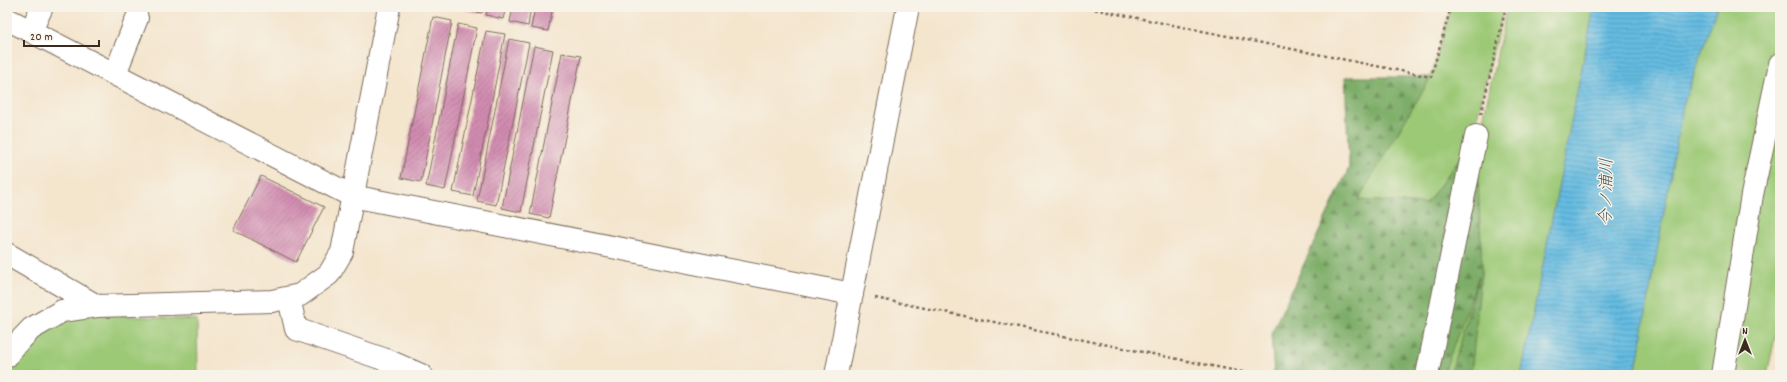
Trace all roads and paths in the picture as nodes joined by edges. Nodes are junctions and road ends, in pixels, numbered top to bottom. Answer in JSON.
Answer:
{"nodes":[{"id":1,"x":42,"y":7,"type":"edge"},
{"id":2,"x":389,"y":7,"type":"edge"},
{"id":3,"x":908,"y":7,"type":"edge"},
{"id":4,"x":1084,"y":7,"type":"edge"},
{"id":5,"x":1451,"y":7,"type":"edge"},
{"id":6,"x":1506,"y":7,"type":"edge"},
{"id":7,"x":137,"y":18,"type":"dead end"},
{"id":8,"x":7,"y":19,"type":"edge"},
{"id":9,"x":31,"y":31,"type":"junction"},
{"id":10,"x":1780,"y":64,"type":"edge"},
{"id":11,"x":115,"y":74,"type":"junction"},
{"id":12,"x":1476,"y":136,"type":"joint"},
{"id":13,"x":352,"y":196,"type":"junction"},
{"id":14,"x":7,"y":254,"type":"edge"},
{"id":15,"x":852,"y":294,"type":"junction"},
{"id":16,"x":289,"y":298,"type":"junction"},
{"id":17,"x":97,"y":306,"type":"junction"},
{"id":18,"x":7,"y":356,"type":"edge"},
{"id":19,"x":421,"y":375,"type":"edge"},
{"id":20,"x":836,"y":375,"type":"edge"},
{"id":21,"x":1256,"y":375,"type":"edge"},
{"id":22,"x":1428,"y":375,"type":"edge"},
{"id":23,"x":1722,"y":375,"type":"edge"}],
"edges":[{"from":1,"to":9,"type":"street"},
{"from":2,"to":13,"type":"street"},
{"from":3,"to":15,"type":"street"},
{"from":4,"to":5,"type":"path"},
{"from":6,"to":12,"type":"path"},
{"from":7,"to":11,"type":"street"},
{"from":8,"to":9,"type":"street"},
{"from":9,"to":11,"type":"street"},
{"from":10,"to":23,"type":"street"},
{"from":11,"to":13,"type":"street"},
{"from":12,"to":22,"type":"street"},
{"from":13,"to":15,"type":"street"},
{"from":13,"to":16,"type":"street"},
{"from":14,"to":17,"type":"street"},
{"from":15,"to":20,"type":"street"},
{"from":15,"to":21,"type":"path"},
{"from":16,"to":17,"type":"street"},
{"from":16,"to":19,"type":"street"},
{"from":17,"to":18,"type":"street"}]}
